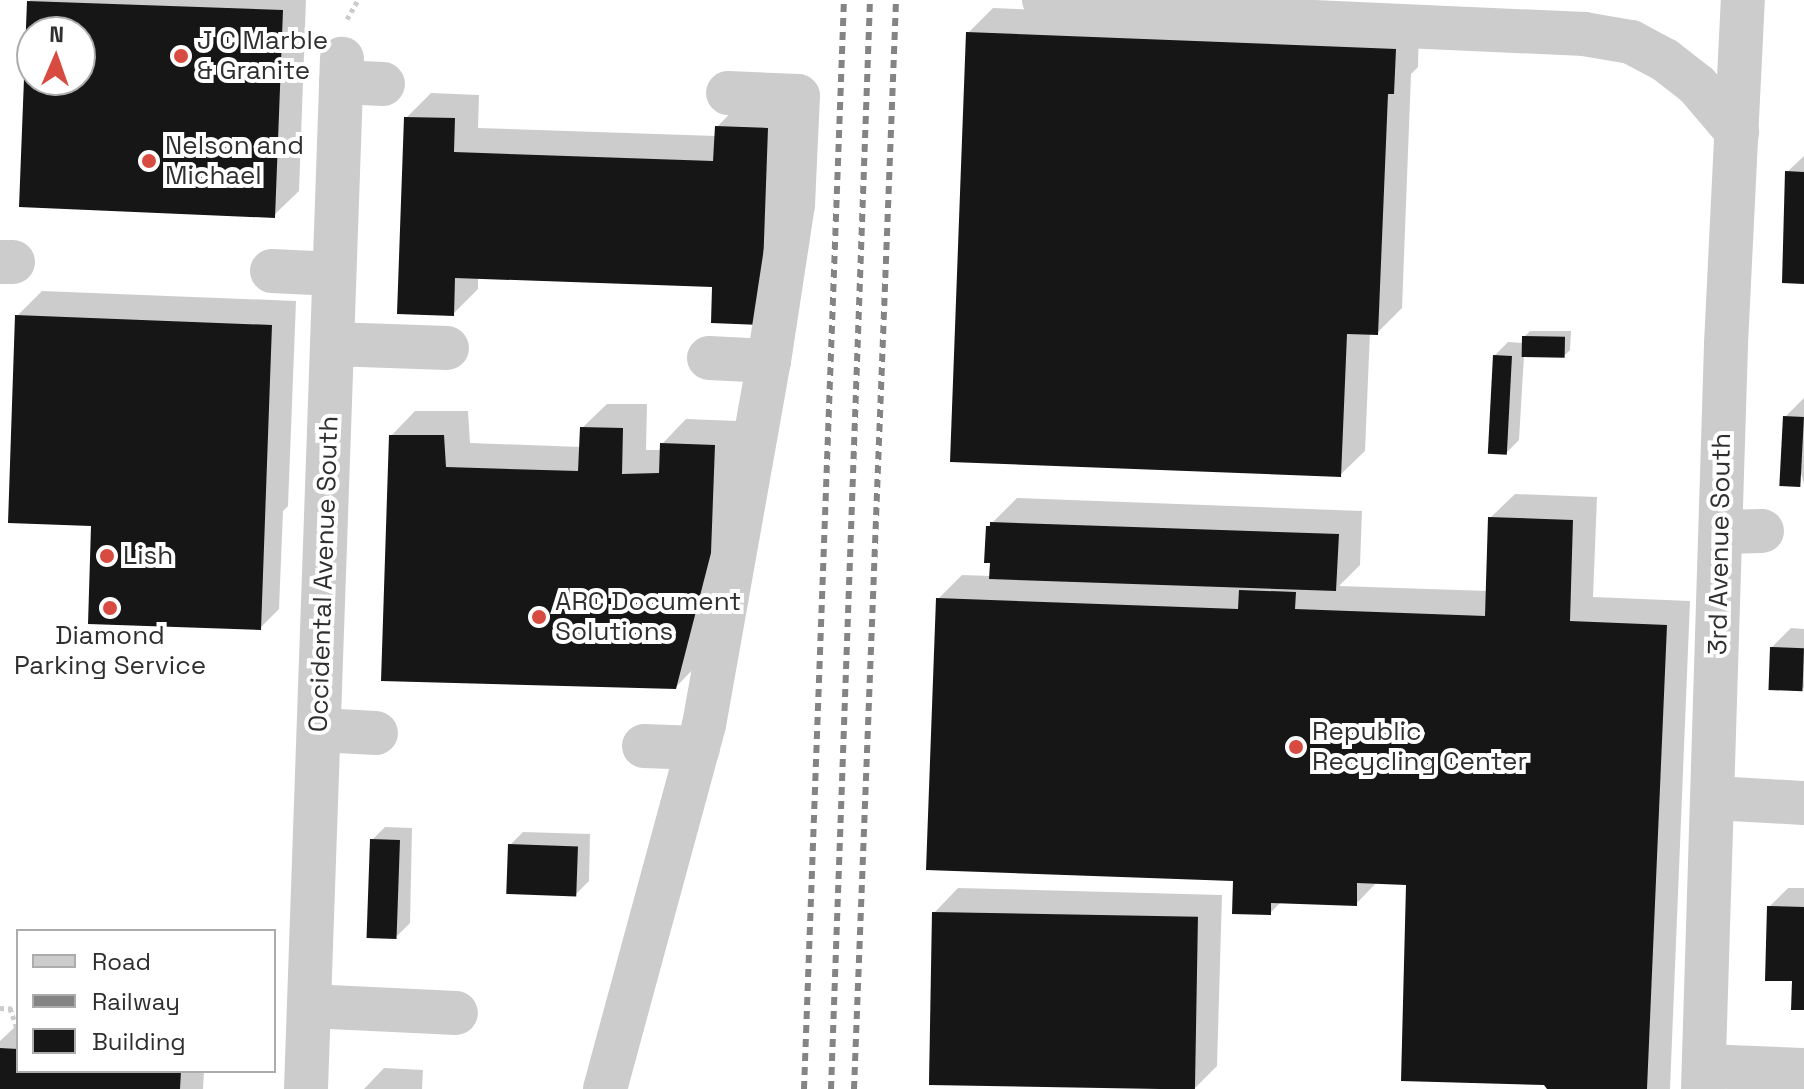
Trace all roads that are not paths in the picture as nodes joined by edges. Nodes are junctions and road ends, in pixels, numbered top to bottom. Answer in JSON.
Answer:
{"nodes":[{"id":1,"x":1044,"y":0,"type":"edge"},
{"id":2,"x":1743,"y":0,"type":"edge"},
{"id":3,"x":383,"y":84,"type":"dead end"},
{"id":4,"x":728,"y":93,"type":"dead end"},
{"id":5,"x":1737,"y":132,"type":"junction"},
{"id":6,"x":272,"y":271,"type":"dead end"},
{"id":7,"x":334,"y":274,"type":"junction"},
{"id":8,"x":332,"y":344,"type":"junction"},
{"id":9,"x":447,"y":348,"type":"dead end"},
{"id":10,"x":709,"y":358,"type":"dead end"},
{"id":11,"x":769,"y":361,"type":"junction"},
{"id":12,"x":319,"y":730,"type":"junction"},
{"id":13,"x":376,"y":733,"type":"dead end"},
{"id":14,"x":644,"y":746,"type":"dead end"},
{"id":15,"x":698,"y":748,"type":"junction"},
{"id":16,"x":1714,"y":798,"type":"junction"},
{"id":17,"x":1804,"y":803,"type":"edge"},
{"id":18,"x":309,"y":1006,"type":"junction"},
{"id":19,"x":456,"y":1013,"type":"dead end"},
{"id":20,"x":1804,"y":1070,"type":"edge"},
{"id":21,"x":1704,"y":1078,"type":"edge"},
{"id":22,"x":306,"y":1089,"type":"edge"},
{"id":23,"x":605,"y":1089,"type":"edge"}],
"edges":[{"from":1,"to":5,"type":"street"},
{"from":2,"to":5,"type":"street","name":"3rd Avenue South"},
{"from":3,"to":7,"type":"street","name":"Occidental Avenue South"},
{"from":4,"to":11,"type":"street"},
{"from":5,"to":16,"type":"street","name":"3rd Avenue South"},
{"from":6,"to":7,"type":"street"},
{"from":7,"to":8,"type":"street","name":"Occidental Avenue South"},
{"from":8,"to":9,"type":"street"},
{"from":8,"to":12,"type":"street","name":"Occidental Avenue South"},
{"from":10,"to":11,"type":"street"},
{"from":11,"to":15,"type":"street"},
{"from":12,"to":13,"type":"street"},
{"from":12,"to":18,"type":"street","name":"Occidental Avenue South"},
{"from":14,"to":15,"type":"street"},
{"from":15,"to":23,"type":"street"},
{"from":16,"to":17,"type":"street"},
{"from":16,"to":21,"type":"street","name":"3rd Avenue South"},
{"from":18,"to":19,"type":"street"},
{"from":18,"to":22,"type":"street","name":"Occidental Avenue South"},
{"from":20,"to":21,"type":"street"}]}
